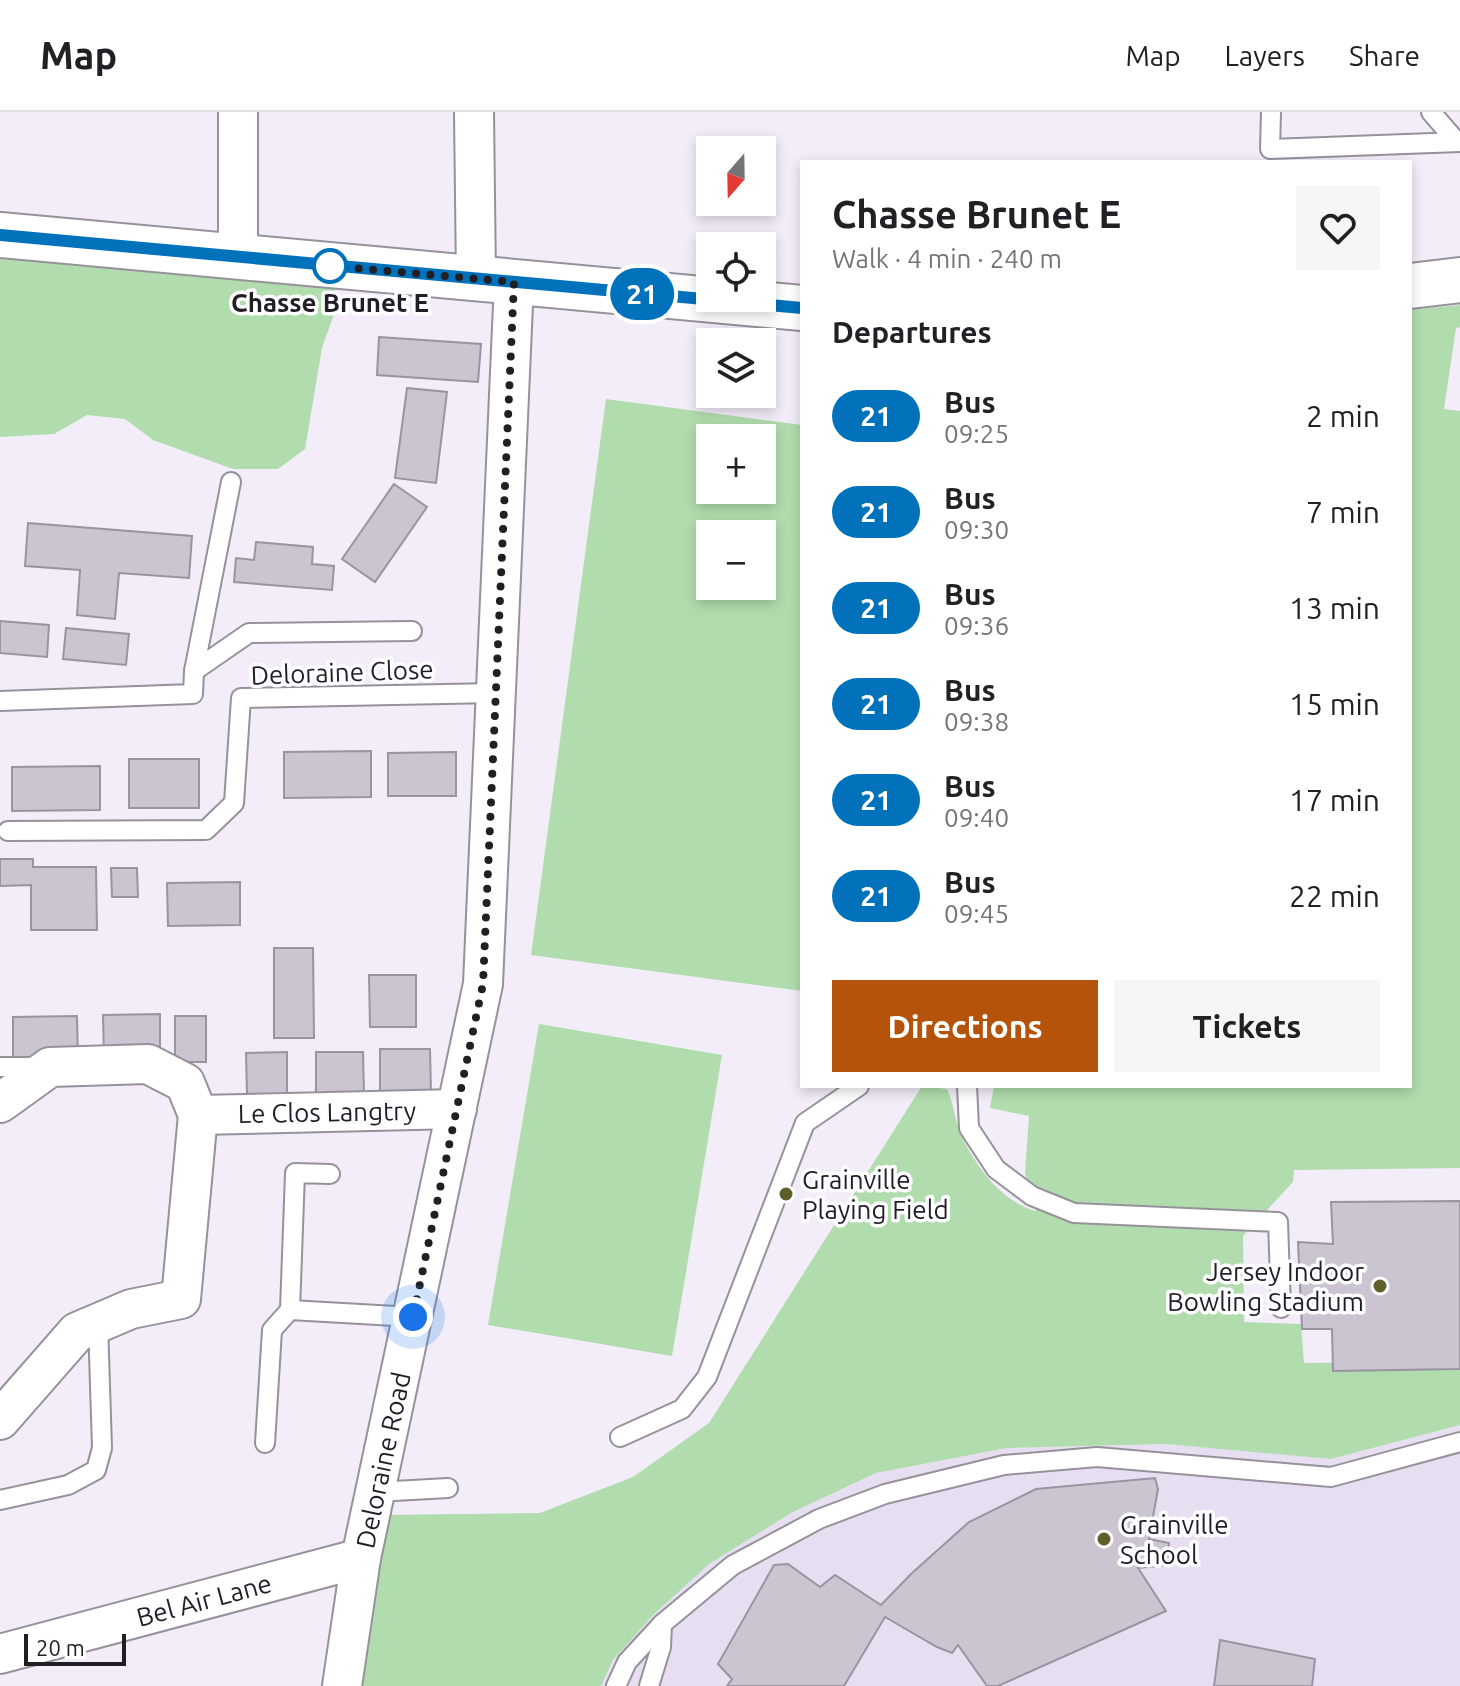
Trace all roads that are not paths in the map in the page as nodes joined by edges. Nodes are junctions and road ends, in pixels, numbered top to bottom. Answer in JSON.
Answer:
{"nodes":[{"id":1,"x":238,"y":112,"type":"edge"},
{"id":2,"x":474,"y":112,"type":"edge"},
{"id":3,"x":1271,"y":112,"type":"edge"},
{"id":4,"x":1431,"y":112,"type":"edge"},
{"id":5,"x":1458,"y":142,"type":"edge"},
{"id":6,"x":0,"y":235,"type":"edge"},
{"id":7,"x":238,"y":257,"type":"junction"},
{"id":8,"x":495,"y":280,"type":"junction"},
{"id":9,"x":1460,"y":280,"type":"edge"},
{"id":10,"x":1412,"y":286,"type":"edge"},
{"id":11,"x":800,"y":308,"type":"edge"},
{"id":12,"x":231,"y":482,"type":"dead end"},
{"id":13,"x":412,"y":631,"type":"dead end"},
{"id":14,"x":194,"y":671,"type":"junction"},
{"id":15,"x":496,"y":693,"type":"junction"},
{"id":16,"x":0,"y":701,"type":"edge"},
{"id":17,"x":8,"y":831,"type":"dead end"},
{"id":18,"x":0,"y":1067,"type":"edge"},
{"id":19,"x":50,"y":1067,"type":"junction"},
{"id":20,"x":856,"y":1088,"type":"edge"},
{"id":21,"x":967,"y":1088,"type":"edge"},
{"id":22,"x":0,"y":1103,"type":"edge"},
{"id":23,"x":457,"y":1109,"type":"junction"},
{"id":24,"x":198,"y":1115,"type":"junction"},
{"id":25,"x":330,"y":1174,"type":"dead end"},
{"id":26,"x":1281,"y":1308,"type":"dead end"},
{"id":27,"x":290,"y":1310,"type":"junction"},
{"id":28,"x":413,"y":1317,"type":"junction"},
{"id":29,"x":98,"y":1323,"type":"junction"},
{"id":30,"x":0,"y":1420,"type":"edge"},
{"id":31,"x":620,"y":1437,"type":"dead end"},
{"id":32,"x":1460,"y":1442,"type":"edge"},
{"id":33,"x":265,"y":1443,"type":"dead end"},
{"id":34,"x":448,"y":1488,"type":"dead end"},
{"id":35,"x":376,"y":1492,"type":"junction"},
{"id":36,"x":0,"y":1500,"type":"edge"},
{"id":37,"x":361,"y":1558,"type":"junction"},
{"id":38,"x":662,"y":1624,"type":"junction"},
{"id":39,"x":0,"y":1654,"type":"edge"},
{"id":40,"x":342,"y":1686,"type":"edge"},
{"id":41,"x":616,"y":1686,"type":"edge"},
{"id":42,"x":649,"y":1686,"type":"edge"}],
"edges":[{"from":1,"to":7,"type":"street"},
{"from":2,"to":8,"type":"street","name":"Deloraine Road"},
{"from":3,"to":5,"type":"lane"},
{"from":4,"to":5,"type":"lane"},
{"from":6,"to":7,"type":"main road"},
{"from":7,"to":8,"type":"main road"},
{"from":8,"to":11,"type":"main road"},
{"from":8,"to":15,"type":"street","name":"Deloraine Road"},
{"from":9,"to":10,"type":"main road"},
{"from":12,"to":14,"type":"lane"},
{"from":13,"to":14,"type":"lane"},
{"from":14,"to":16,"type":"lane"},
{"from":15,"to":17,"type":"lane","name":"Deloraine Close"},
{"from":15,"to":23,"type":"street","name":"Deloraine Road"},
{"from":18,"to":19,"type":"lane"},
{"from":19,"to":22,"type":"street"},
{"from":19,"to":24,"type":"street"},
{"from":20,"to":31,"type":"lane"},
{"from":21,"to":26,"type":"lane"},
{"from":23,"to":24,"type":"street","name":"Le Clos Langtry"},
{"from":23,"to":28,"type":"street","name":"Deloraine Road"},
{"from":24,"to":29,"type":"street"},
{"from":25,"to":27,"type":"lane"},
{"from":27,"to":28,"type":"lane"},
{"from":27,"to":33,"type":"lane"},
{"from":28,"to":35,"type":"street","name":"Deloraine Road"},
{"from":29,"to":30,"type":"street"},
{"from":29,"to":36,"type":"lane"},
{"from":32,"to":38,"type":"lane"},
{"from":34,"to":35,"type":"lane"},
{"from":35,"to":37,"type":"street","name":"Deloraine Road"},
{"from":37,"to":39,"type":"street","name":"Bel Air Lane"},
{"from":37,"to":40,"type":"street","name":"Deloraine Road"},
{"from":38,"to":41,"type":"lane"},
{"from":38,"to":42,"type":"lane"}]}
